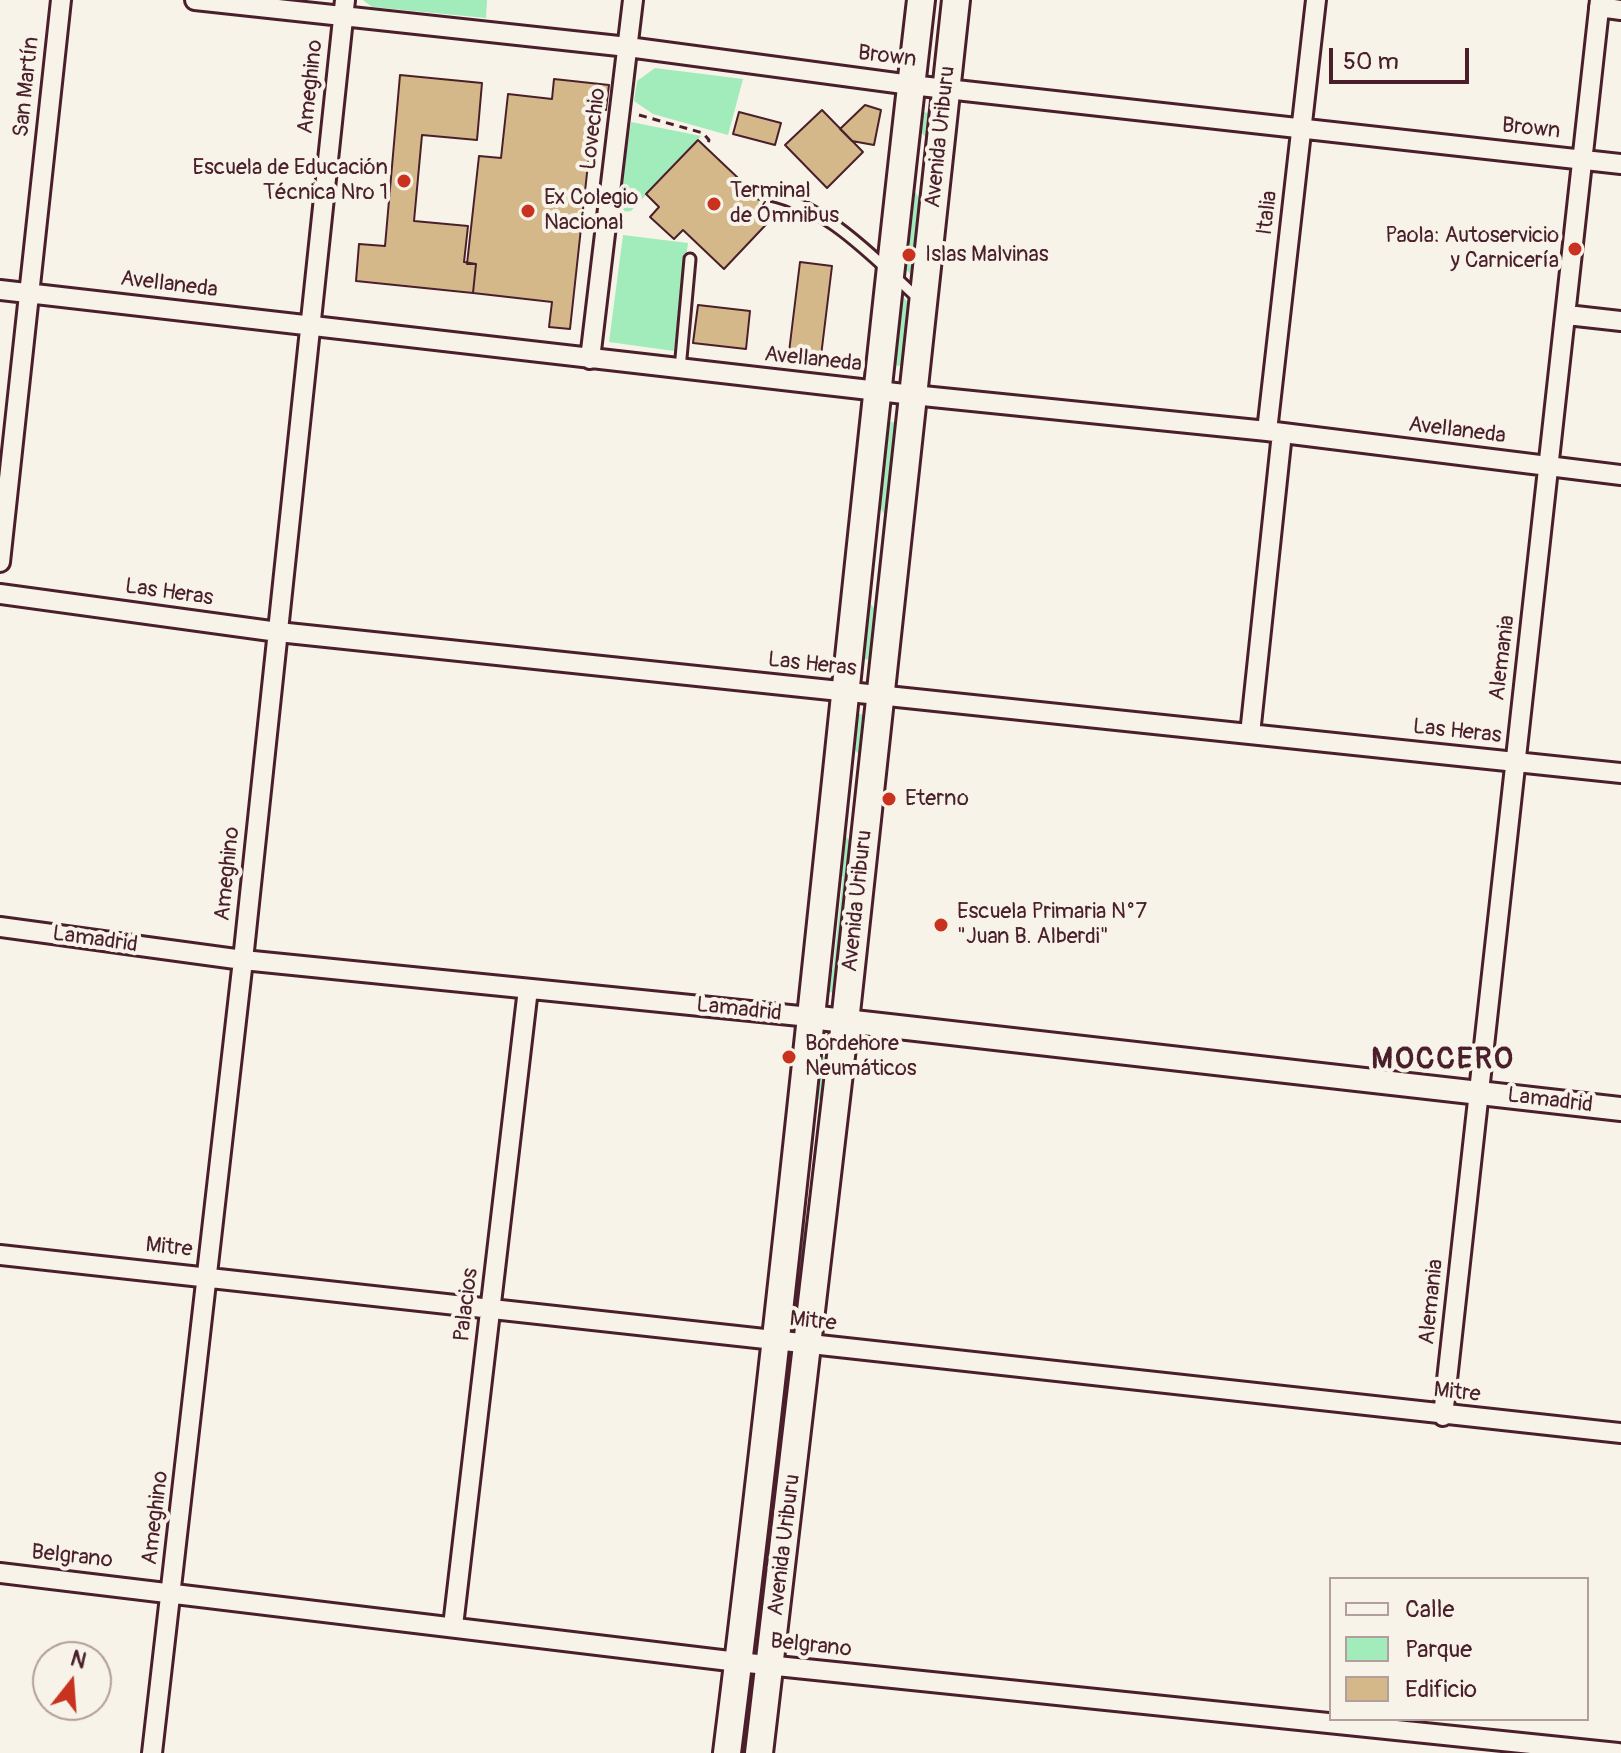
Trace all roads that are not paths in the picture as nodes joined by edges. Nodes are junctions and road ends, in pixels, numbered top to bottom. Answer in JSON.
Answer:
{"nodes":[{"id":1,"x":61,"y":0,"type":"edge"},
{"id":2,"x":195,"y":0,"type":"edge"},
{"id":3,"x":633,"y":0,"type":"edge"},
{"id":4,"x":921,"y":0,"type":"edge"},
{"id":5,"x":956,"y":0,"type":"edge"},
{"id":6,"x":1316,"y":0,"type":"edge"},
{"id":7,"x":1600,"y":4,"type":"edge"},
{"id":8,"x":344,"y":8,"type":"edge"},
{"id":9,"x":1621,"y":10,"type":"edge"},
{"id":10,"x":628,"y":47,"type":"junction"},
{"id":11,"x":911,"y":85,"type":"junction"},
{"id":12,"x":946,"y":87,"type":"junction"},
{"id":13,"x":1302,"y":128,"type":"junction"},
{"id":14,"x":1585,"y":159,"type":"junction"},
{"id":15,"x":1621,"y":164,"type":"edge"},
{"id":16,"x":759,"y":193,"type":"dead end"},
{"id":17,"x":690,"y":259,"type":"dead end"},
{"id":18,"x":888,"y":271,"type":"junction"},
{"id":19,"x":0,"y":290,"type":"edge"},
{"id":20,"x":29,"y":293,"type":"junction"},
{"id":21,"x":923,"y":303,"type":"junction"},
{"id":22,"x":1567,"y":315,"type":"junction"},
{"id":23,"x":1621,"y":321,"type":"edge"},
{"id":24,"x":309,"y":325,"type":"junction"},
{"id":25,"x":590,"y":359,"type":"junction"},
{"id":26,"x":680,"y":369,"type":"junction"},
{"id":27,"x":876,"y":391,"type":"junction"},
{"id":28,"x":913,"y":395,"type":"junction"},
{"id":29,"x":1274,"y":432,"type":"junction"},
{"id":30,"x":1549,"y":467,"type":"junction"},
{"id":31,"x":1621,"y":475,"type":"edge"},
{"id":32,"x":0,"y":562,"type":"edge"},
{"id":33,"x":0,"y":594,"type":"edge"},
{"id":34,"x":278,"y":632,"type":"junction"},
{"id":35,"x":843,"y":692,"type":"junction"},
{"id":36,"x":880,"y":696,"type":"junction"},
{"id":37,"x":1250,"y":734,"type":"junction"},
{"id":38,"x":1515,"y":763,"type":"junction"},
{"id":39,"x":1621,"y":773,"type":"edge"},
{"id":40,"x":0,"y":927,"type":"edge"},
{"id":41,"x":243,"y":960,"type":"junction"},
{"id":42,"x":528,"y":989,"type":"junction"},
{"id":43,"x":810,"y":1017,"type":"junction"},
{"id":44,"x":845,"y":1022,"type":"junction"},
{"id":45,"x":1479,"y":1092,"type":"junction"},
{"id":46,"x":1621,"y":1109,"type":"edge"},
{"id":47,"x":0,"y":1255,"type":"edge"},
{"id":48,"x":208,"y":1276,"type":"junction"},
{"id":49,"x":490,"y":1310,"type":"junction"},
{"id":50,"x":775,"y":1342,"type":"junction"},
{"id":51,"x":809,"y":1345,"type":"junction"},
{"id":52,"x":1443,"y":1416,"type":"junction"},
{"id":53,"x":1621,"y":1433,"type":"edge"},
{"id":54,"x":0,"y":1573,"type":"edge"},
{"id":55,"x":172,"y":1592,"type":"junction"},
{"id":56,"x":453,"y":1626,"type":"junction"},
{"id":57,"x":738,"y":1662,"type":"junction"},
{"id":58,"x":770,"y":1666,"type":"junction"},
{"id":59,"x":152,"y":1753,"type":"edge"},
{"id":60,"x":727,"y":1753,"type":"edge"},
{"id":61,"x":759,"y":1753,"type":"edge"},
{"id":62,"x":1618,"y":1753,"type":"edge"}],
"edges":[{"from":1,"to":20,"type":"street","name":"San Martín"},
{"from":2,"to":8,"type":"street","name":"Brown"},
{"from":3,"to":10,"type":"street","name":"Lovechio"},
{"from":4,"to":11,"type":"main road","name":"Avenida Uriburu"},
{"from":5,"to":12,"type":"main road","name":"Avenida Uriburu"},
{"from":6,"to":13,"type":"street","name":"Italia"},
{"from":7,"to":9,"type":"street"},
{"from":7,"to":14,"type":"street","name":"Alemania"},
{"from":8,"to":10,"type":"street","name":"Brown"},
{"from":8,"to":24,"type":"street","name":"Ameghino"},
{"from":10,"to":11,"type":"street","name":"Brown"},
{"from":10,"to":25,"type":"street","name":"Lovechio"},
{"from":11,"to":12,"type":"street","name":"Brown"},
{"from":11,"to":18,"type":"main road","name":"Avenida Uriburu"},
{"from":12,"to":13,"type":"street","name":"Brown"},
{"from":12,"to":21,"type":"main road","name":"Avenida Uriburu"},
{"from":13,"to":14,"type":"street","name":"Brown"},
{"from":13,"to":29,"type":"street","name":"Italia"},
{"from":14,"to":15,"type":"street","name":"Brown"},
{"from":14,"to":22,"type":"street","name":"Alemania"},
{"from":16,"to":18,"type":"lane"},
{"from":17,"to":26,"type":"lane"},
{"from":18,"to":21,"type":"lane"},
{"from":18,"to":27,"type":"main road","name":"Avenida Uriburu"},
{"from":19,"to":20,"type":"street","name":"Avellaneda"},
{"from":20,"to":24,"type":"street","name":"Avellaneda"},
{"from":20,"to":32,"type":"street","name":"San Martín"},
{"from":21,"to":28,"type":"main road","name":"Avenida Uriburu"},
{"from":22,"to":23,"type":"street"},
{"from":22,"to":30,"type":"street","name":"Alemania"},
{"from":24,"to":25,"type":"street","name":"Avellaneda"},
{"from":24,"to":34,"type":"street","name":"Ameghino"},
{"from":25,"to":26,"type":"street","name":"Avellaneda"},
{"from":26,"to":27,"type":"street","name":"Avellaneda"},
{"from":27,"to":28,"type":"street","name":"Avellaneda"},
{"from":27,"to":35,"type":"main road","name":"Avenida Uriburu"},
{"from":28,"to":29,"type":"street","name":"Avellaneda"},
{"from":28,"to":36,"type":"main road","name":"Avenida Uriburu"},
{"from":29,"to":30,"type":"street","name":"Avellaneda"},
{"from":29,"to":37,"type":"street","name":"Italia"},
{"from":30,"to":31,"type":"street","name":"Avellaneda"},
{"from":30,"to":38,"type":"street","name":"Alemania"},
{"from":33,"to":34,"type":"street","name":"Las Heras"},
{"from":34,"to":35,"type":"street","name":"Las Heras"},
{"from":34,"to":41,"type":"street","name":"Ameghino"},
{"from":35,"to":36,"type":"street","name":"Las Heras"},
{"from":35,"to":43,"type":"main road","name":"Avenida Uriburu"},
{"from":36,"to":37,"type":"street","name":"Las Heras"},
{"from":36,"to":44,"type":"main road","name":"Avenida Uriburu"},
{"from":37,"to":38,"type":"street","name":"Las Heras"},
{"from":38,"to":39,"type":"street","name":"Las Heras"},
{"from":38,"to":45,"type":"street","name":"Alemania"},
{"from":40,"to":41,"type":"street","name":"Lamadrid"},
{"from":41,"to":42,"type":"street","name":"Lamadrid"},
{"from":41,"to":48,"type":"street","name":"Ameghino"},
{"from":42,"to":43,"type":"street","name":"Lamadrid"},
{"from":42,"to":49,"type":"street","name":"Palacios"},
{"from":43,"to":44,"type":"street","name":"Lamadrid"},
{"from":43,"to":50,"type":"main road","name":"Avenida Uriburu"},
{"from":44,"to":45,"type":"street","name":"Lamadrid"},
{"from":44,"to":51,"type":"main road","name":"Avenida Uriburu"},
{"from":45,"to":46,"type":"street","name":"Lamadrid"},
{"from":45,"to":52,"type":"street","name":"Alemania"},
{"from":47,"to":48,"type":"street","name":"Mitre"},
{"from":48,"to":49,"type":"street","name":"Mitre"},
{"from":48,"to":55,"type":"street","name":"Ameghino"},
{"from":49,"to":50,"type":"street","name":"Mitre"},
{"from":49,"to":56,"type":"street","name":"Palacios"},
{"from":50,"to":51,"type":"street","name":"Mitre"},
{"from":50,"to":57,"type":"main road","name":"Avenida Uriburu"},
{"from":51,"to":52,"type":"street","name":"Mitre"},
{"from":51,"to":58,"type":"main road","name":"Avenida Uriburu"},
{"from":52,"to":53,"type":"street","name":"Mitre"},
{"from":54,"to":55,"type":"street","name":"Belgrano"},
{"from":55,"to":56,"type":"street","name":"Belgrano"},
{"from":55,"to":59,"type":"street","name":"Ameghino"},
{"from":56,"to":57,"type":"street","name":"Belgrano"},
{"from":57,"to":58,"type":"street","name":"Belgrano"},
{"from":57,"to":60,"type":"main road","name":"Avenida Uriburu"},
{"from":58,"to":61,"type":"main road","name":"Avenida Uriburu"},
{"from":58,"to":62,"type":"street","name":"Belgrano"}]}
